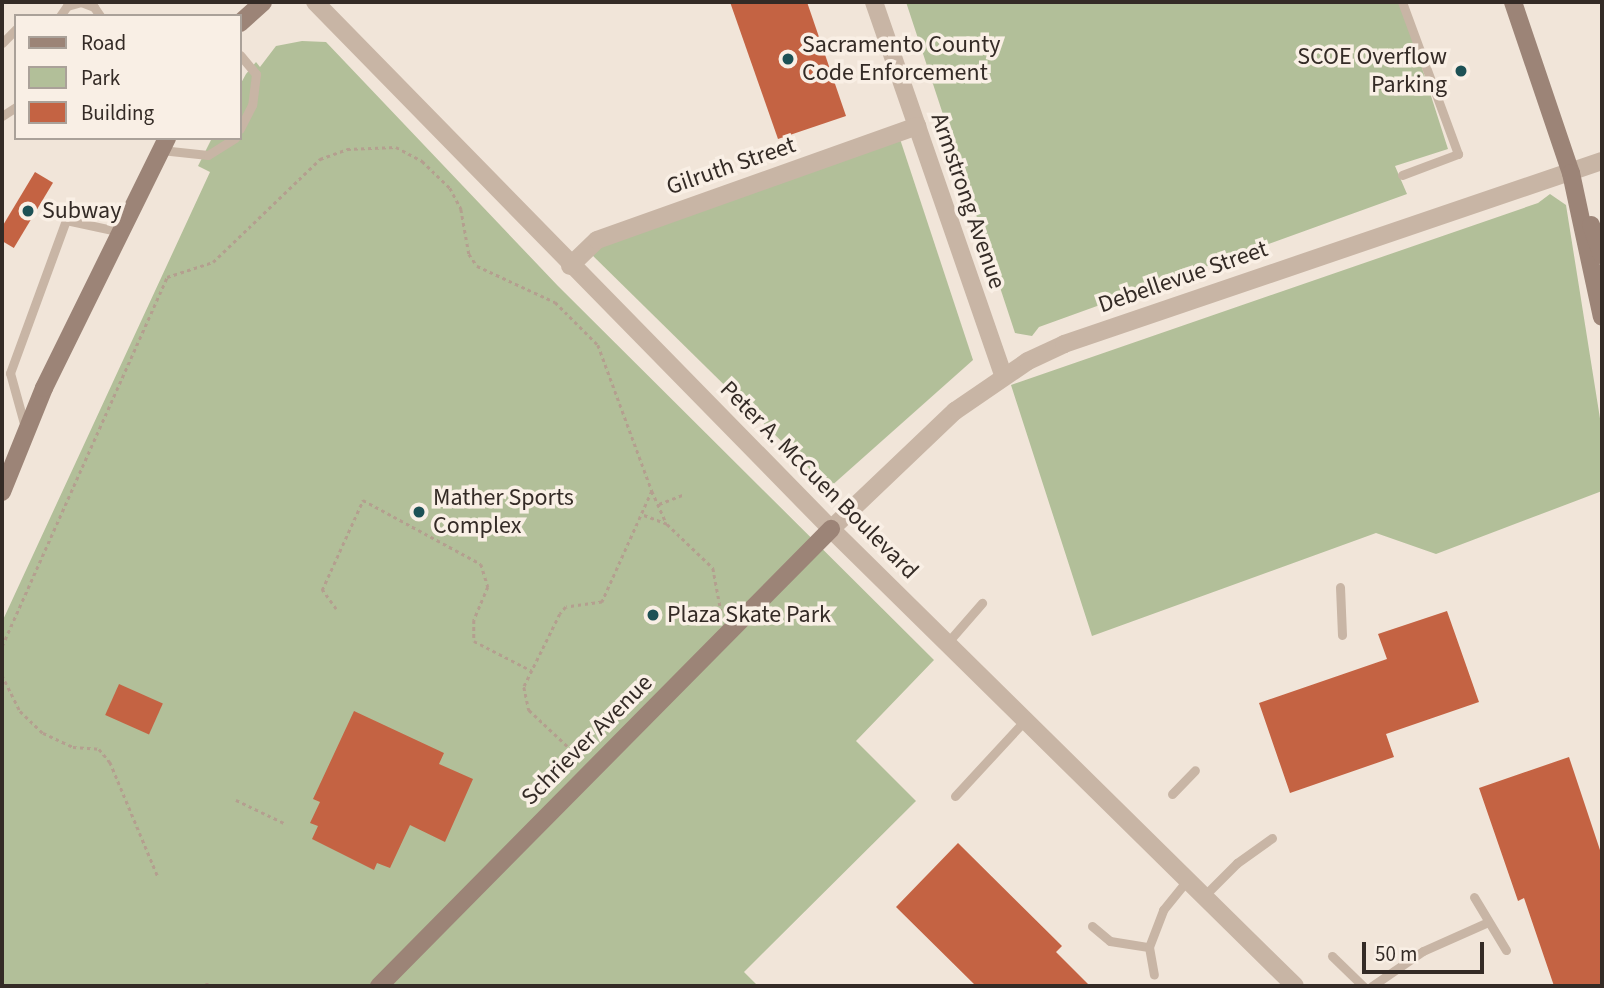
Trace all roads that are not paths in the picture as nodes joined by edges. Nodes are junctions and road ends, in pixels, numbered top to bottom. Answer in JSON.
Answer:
{"nodes":[{"id":1,"x":264,"y":2,"type":"edge"},
{"id":2,"x":315,"y":2,"type":"edge"},
{"id":3,"x":874,"y":2,"type":"edge"},
{"id":4,"x":1402,"y":2,"type":"edge"},
{"id":5,"x":1513,"y":2,"type":"edge"},
{"id":6,"x":65,"y":4,"type":"edge"},
{"id":7,"x":96,"y":4,"type":"edge"},
{"id":8,"x":242,"y":21,"type":"edge"},
{"id":9,"x":242,"y":57,"type":"edge"},
{"id":10,"x":242,"y":125,"type":"edge"},
{"id":11,"x":917,"y":127,"type":"junction"},
{"id":12,"x":232,"y":140,"type":"edge"},
{"id":13,"x":164,"y":144,"type":"edge"},
{"id":14,"x":1602,"y":162,"type":"edge"},
{"id":15,"x":1571,"y":173,"type":"junction"},
{"id":16,"x":1402,"y":175,"type":"dead end"},
{"id":17,"x":121,"y":232,"type":"junction"},
{"id":18,"x":1602,"y":255,"type":"edge"},
{"id":19,"x":570,"y":266,"type":"junction"},
{"id":20,"x":1602,"y":317,"type":"edge"},
{"id":21,"x":1003,"y":375,"type":"junction"},
{"id":22,"x":25,"y":428,"type":"junction"},
{"id":23,"x":7,"y":469,"type":"edge"},
{"id":24,"x":2,"y":492,"type":"edge"},
{"id":25,"x":831,"y":529,"type":"junction"},
{"id":26,"x":1340,"y":587,"type":"dead end"},
{"id":27,"x":982,"y":603,"type":"dead end"},
{"id":28,"x":1342,"y":635,"type":"dead end"},
{"id":29,"x":948,"y":642,"type":"junction"},
{"id":30,"x":1026,"y":719,"type":"junction"},
{"id":31,"x":1195,"y":770,"type":"dead end"},
{"id":32,"x":1172,"y":794,"type":"dead end"},
{"id":33,"x":955,"y":796,"type":"dead end"},
{"id":34,"x":1272,"y":838,"type":"dead end"},
{"id":35,"x":1188,"y":880,"type":"junction"},
{"id":36,"x":1204,"y":896,"type":"junction"},
{"id":37,"x":1474,"y":897,"type":"dead end"},
{"id":38,"x":1488,"y":922,"type":"junction"},
{"id":39,"x":1092,"y":926,"type":"dead end"},
{"id":40,"x":1149,"y":947,"type":"junction"},
{"id":41,"x":1506,"y":950,"type":"dead end"},
{"id":42,"x":1332,"y":956,"type":"dead end"},
{"id":43,"x":1154,"y":975,"type":"dead end"},
{"id":44,"x":379,"y":986,"type":"edge"},
{"id":45,"x":1295,"y":986,"type":"edge"},
{"id":46,"x":1363,"y":986,"type":"edge"},
{"id":47,"x":1373,"y":986,"type":"edge"}],
"edges":[{"from":1,"to":8,"type":"street"},
{"from":2,"to":19,"type":"street","name":"Peter A. McCuen Boulevard"},
{"from":3,"to":11,"type":"street","name":"Armstrong Avenue"},
{"from":4,"to":16,"type":"lane"},
{"from":5,"to":15,"type":"street"},
{"from":6,"to":7,"type":"lane"},
{"from":9,"to":10,"type":"lane"},
{"from":11,"to":19,"type":"street","name":"Gilruth Street"},
{"from":11,"to":21,"type":"street","name":"Armstrong Avenue"},
{"from":12,"to":13,"type":"lane"},
{"from":13,"to":17,"type":"street"},
{"from":14,"to":15,"type":"street","name":"Debellevue Street"},
{"from":15,"to":18,"type":"street"},
{"from":15,"to":20,"type":"street"},
{"from":15,"to":21,"type":"street","name":"Debellevue Street"},
{"from":17,"to":22,"type":"street"},
{"from":17,"to":22,"type":"lane"},
{"from":19,"to":25,"type":"street","name":"Peter A. McCuen Boulevard"},
{"from":21,"to":25,"type":"street","name":"Debellevue Street"},
{"from":22,"to":23,"type":"street"},
{"from":23,"to":24,"type":"street"},
{"from":25,"to":29,"type":"street","name":"Peter A. McCuen Boulevard"},
{"from":25,"to":44,"type":"street","name":"Schriever Avenue"},
{"from":26,"to":28,"type":"lane"},
{"from":27,"to":29,"type":"lane"},
{"from":29,"to":30,"type":"street","name":"Peter A. McCuen Boulevard"},
{"from":30,"to":33,"type":"lane"},
{"from":30,"to":35,"type":"street","name":"Peter A. McCuen Boulevard"},
{"from":31,"to":32,"type":"lane"},
{"from":34,"to":36,"type":"lane"},
{"from":35,"to":36,"type":"street","name":"Peter A. McCuen Boulevard"},
{"from":35,"to":40,"type":"lane"},
{"from":36,"to":45,"type":"street","name":"Peter A. McCuen Boulevard"},
{"from":37,"to":38,"type":"lane"},
{"from":38,"to":41,"type":"lane"},
{"from":38,"to":47,"type":"lane"},
{"from":39,"to":40,"type":"lane"},
{"from":40,"to":43,"type":"lane"},
{"from":42,"to":46,"type":"lane"}]}
